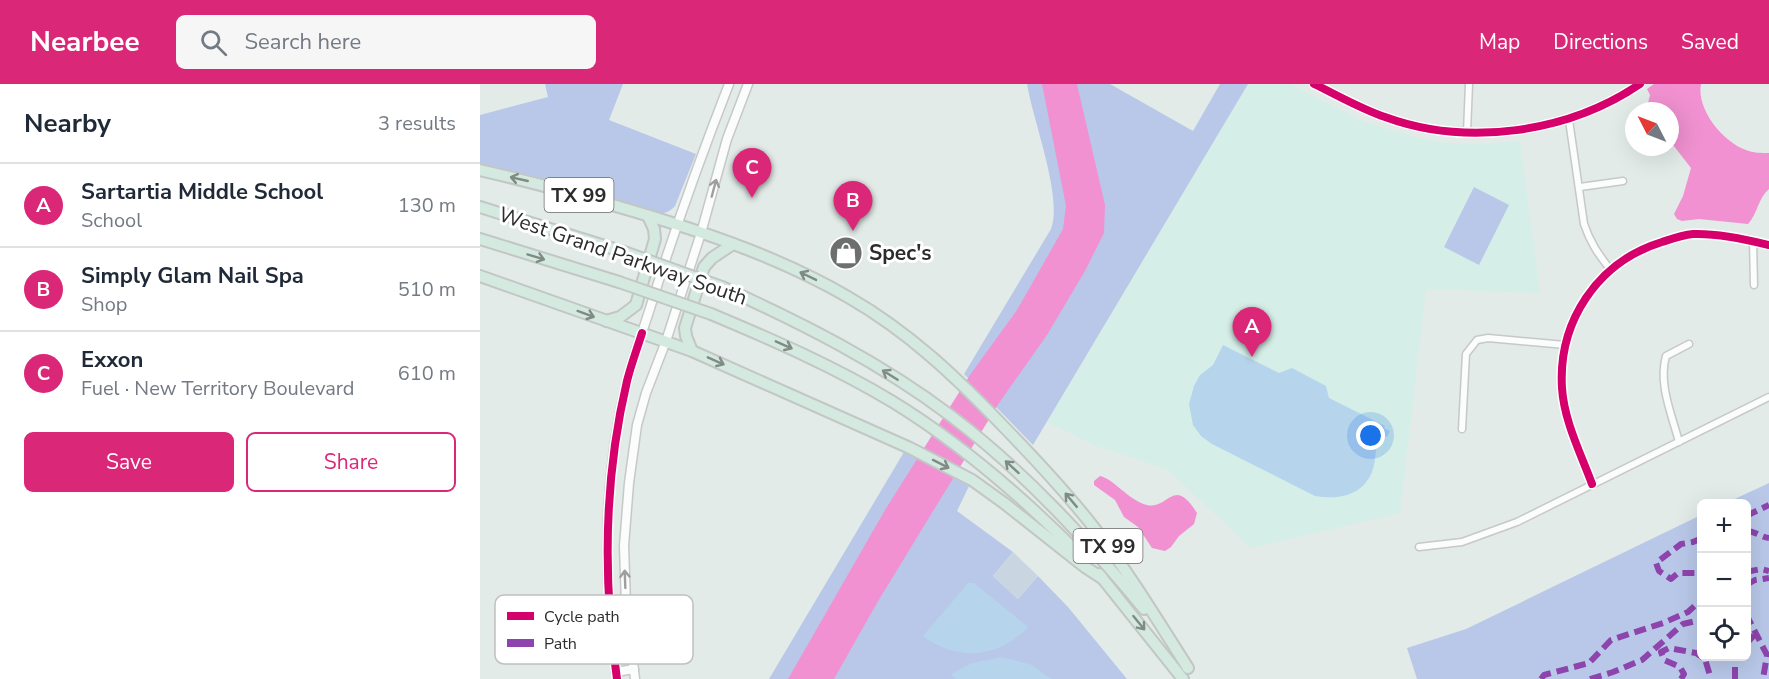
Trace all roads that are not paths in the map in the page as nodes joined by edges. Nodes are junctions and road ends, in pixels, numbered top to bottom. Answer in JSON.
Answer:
{"nodes":[{"id":1,"x":729,"y":84,"type":"edge"},
{"id":2,"x":748,"y":84,"type":"edge"},
{"id":3,"x":1314,"y":84,"type":"edge"},
{"id":4,"x":1469,"y":84,"type":"edge"},
{"id":5,"x":1638,"y":85,"type":"edge"},
{"id":6,"x":721,"y":105,"type":"junction"},
{"id":7,"x":737,"y":111,"type":"junction"},
{"id":8,"x":1569,"y":120,"type":"junction"},
{"id":9,"x":1467,"y":132,"type":"junction"},
{"id":10,"x":480,"y":170,"type":"edge"},
{"id":11,"x":1623,"y":182,"type":"dead end"},
{"id":12,"x":1580,"y":187,"type":"junction"},
{"id":13,"x":480,"y":207,"type":"edge"},
{"id":14,"x":648,"y":216,"type":"junction"},
{"id":15,"x":676,"y":224,"type":"junction"},
{"id":16,"x":701,"y":233,"type":"junction"},
{"id":17,"x":480,"y":239,"type":"edge"},
{"id":18,"x":1753,"y":241,"type":"junction"},
{"id":19,"x":733,"y":244,"type":"junction"},
{"id":20,"x":1769,"y":245,"type":"edge"},
{"id":21,"x":1610,"y":269,"type":"junction"},
{"id":22,"x":480,"y":276,"type":"edge"},
{"id":23,"x":1754,"y":285,"type":"dead end"},
{"id":24,"x":606,"y":321,"type":"junction"},
{"id":25,"x":642,"y":333,"type":"junction"},
{"id":26,"x":666,"y":341,"type":"junction"},
{"id":27,"x":1689,"y":344,"type":"dead end"},
{"id":28,"x":1565,"y":345,"type":"junction"},
{"id":29,"x":692,"y":351,"type":"junction"},
{"id":30,"x":1769,"y":397,"type":"edge"},
{"id":31,"x":1462,"y":429,"type":"dead end"},
{"id":32,"x":1679,"y":442,"type":"junction"},
{"id":33,"x":1592,"y":484,"type":"junction"},
{"id":34,"x":608,"y":545,"type":"junction"},
{"id":35,"x":624,"y":546,"type":"junction"},
{"id":36,"x":1419,"y":547,"type":"dead end"},
{"id":37,"x":1102,"y":578,"type":"junction"},
{"id":38,"x":609,"y":595,"type":"edge"},
{"id":39,"x":626,"y":595,"type":"edge"},
{"id":40,"x":633,"y":664,"type":"edge"},
{"id":41,"x":634,"y":669,"type":"junction"},
{"id":42,"x":1186,"y":674,"type":"edge"},
{"id":43,"x":616,"y":675,"type":"edge"},
{"id":44,"x":635,"y":679,"type":"edge"},
{"id":45,"x":1196,"y":679,"type":"edge"}],
"edges":[{"from":1,"to":6,"type":"street"},
{"from":2,"to":7,"type":"street"},
{"from":3,"to":9,"type":"street"},
{"from":4,"to":9,"type":"street"},
{"from":5,"to":8,"type":"street"},
{"from":6,"to":7,"type":"street"},
{"from":6,"to":15,"type":"street"},
{"from":16,"to":7,"type":"street","one_way":true},
{"from":8,"to":9,"type":"street"},
{"from":8,"to":12,"type":"street"},
{"from":14,"to":10,"type":"highway","number":"TX 99","one_way":true},
{"from":11,"to":12,"type":"street"},
{"from":12,"to":21,"type":"street"},
{"from":42,"to":13,"type":"highway","name":"West Grand Parkway South","one_way":true,"bridge":true},
{"from":14,"to":15,"type":"highway","number":"TX 99"},
{"from":14,"to":24,"type":"highway"},
{"from":15,"to":16,"type":"highway","number":"TX 99"},
{"from":15,"to":25,"type":"street"},
{"from":16,"to":19,"type":"highway","number":"TX 99"},
{"from":16,"to":26,"type":"street"},
{"from":17,"to":37,"type":"highway","name":"West Grand Parkway South","one_way":true,"bridge":true},
{"from":18,"to":20,"type":"street"},
{"from":18,"to":21,"type":"street"},
{"from":18,"to":23,"type":"street"},
{"from":19,"to":29,"type":"highway"},
{"from":42,"to":19,"type":"highway","number":"TX 99","one_way":true},
{"from":21,"to":28,"type":"street"},
{"from":22,"to":24,"type":"highway","number":"TX 99","one_way":true},
{"from":24,"to":25,"type":"highway","number":"TX 99"},
{"from":25,"to":26,"type":"highway","number":"TX 99"},
{"from":25,"to":34,"type":"street"},
{"from":26,"to":29,"type":"highway","number":"TX 99"},
{"from":26,"to":35,"type":"street"},
{"from":27,"to":32,"type":"street"},
{"from":28,"to":31,"type":"street"},
{"from":28,"to":33,"type":"street"},
{"from":29,"to":37,"type":"highway","number":"TX 99","one_way":true},
{"from":30,"to":32,"type":"street"},
{"from":32,"to":33,"type":"street"},
{"from":33,"to":36,"type":"street"},
{"from":34,"to":35,"type":"street"},
{"from":34,"to":38,"type":"street"},
{"from":39,"to":35,"type":"street","one_way":true},
{"from":37,"to":42,"type":"highway","name":"West Grand Parkway South","number":"TX 99","one_way":true},
{"from":41,"to":40,"type":"street","one_way":true},
{"from":41,"to":43,"type":"street"},
{"from":41,"to":44,"type":"street"},
{"from":42,"to":45,"type":"highway","name":"West Grand Parkway South","number":"TX 99"}]}
